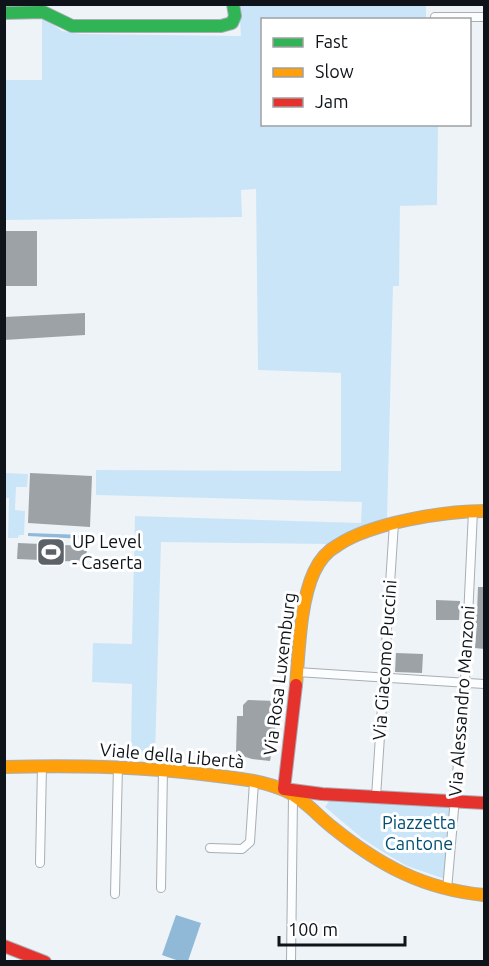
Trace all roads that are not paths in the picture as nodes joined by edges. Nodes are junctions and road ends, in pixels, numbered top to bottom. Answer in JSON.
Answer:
{"nodes":[{"id":1,"x":232,"y":4,"type":"edge"},
{"id":2,"x":4,"y":13,"type":"edge"},
{"id":3,"x":435,"y":16,"type":"dead end"},
{"id":4,"x":484,"y":17,"type":"edge"},
{"id":5,"x":479,"y":511,"type":"edge"},
{"id":6,"x":394,"y":523,"type":"junction"},
{"id":7,"x":297,"y":672,"type":"junction"},
{"id":8,"x":383,"y":678,"type":"junction"},
{"id":9,"x":465,"y":682,"type":"junction"},
{"id":10,"x":484,"y":684,"type":"edge"},
{"id":11,"x":42,"y":766,"type":"junction"},
{"id":12,"x":118,"y":766,"type":"junction"},
{"id":13,"x":4,"y":767,"type":"edge"},
{"id":14,"x":163,"y":769,"type":"junction"},
{"id":15,"x":254,"y":782,"type":"junction"},
{"id":16,"x":288,"y":793,"type":"junction"},
{"id":17,"x":322,"y":794,"type":"junction"},
{"id":18,"x":376,"y":797,"type":"junction"},
{"id":19,"x":455,"y":801,"type":"junction"},
{"id":20,"x":484,"y":803,"type":"edge"},
{"id":21,"x":315,"y":812,"type":"junction"},
{"id":22,"x":210,"y":848,"type":"dead end"},
{"id":23,"x":40,"y":863,"type":"dead end"},
{"id":24,"x":161,"y":888,"type":"dead end"},
{"id":25,"x":447,"y":891,"type":"junction"},
{"id":26,"x":115,"y":894,"type":"dead end"},
{"id":27,"x":484,"y":895,"type":"edge"},
{"id":28,"x":4,"y":946,"type":"edge"},
{"id":29,"x":4,"y":955,"type":"edge"},
{"id":30,"x":23,"y":962,"type":"edge"},
{"id":31,"x":45,"y":962,"type":"edge"},
{"id":32,"x":291,"y":962,"type":"edge"}],
"edges":[{"from":1,"to":2,"type":"main road"},
{"from":3,"to":4,"type":"street"},
{"from":5,"to":6,"type":"main road","name":"Via Rosa Luxemburg"},
{"from":5,"to":9,"type":"street","name":"Via Alessandro Manzoni"},
{"from":6,"to":7,"type":"main road","name":"Via Rosa Luxemburg"},
{"from":6,"to":8,"type":"street","name":"Via Giacomo Puccini"},
{"from":7,"to":8,"type":"street"},
{"from":7,"to":16,"type":"main road","name":"Via Rosa Luxemburg"},
{"from":8,"to":9,"type":"street"},
{"from":8,"to":18,"type":"street","name":"Via Giacomo Puccini"},
{"from":9,"to":10,"type":"street"},
{"from":9,"to":19,"type":"street","name":"Via Alessandro Manzoni"},
{"from":11,"to":12,"type":"main road","name":"Viale della Libertà"},
{"from":11,"to":13,"type":"main road","name":"Viale della Libertà"},
{"from":11,"to":23,"type":"street"},
{"from":12,"to":14,"type":"main road","name":"Viale della Libertà"},
{"from":12,"to":26,"type":"street"},
{"from":14,"to":15,"type":"main road","name":"Viale della Libertà"},
{"from":14,"to":24,"type":"street"},
{"from":15,"to":16,"type":"main road","name":"Viale della Libertà"},
{"from":15,"to":22,"type":"street"},
{"from":16,"to":17,"type":"main road"},
{"from":16,"to":21,"type":"main road","name":"Viale della Libertà"},
{"from":16,"to":32,"type":"street"},
{"from":17,"to":18,"type":"main road"},
{"from":17,"to":21,"type":"street"},
{"from":18,"to":19,"type":"main road"},
{"from":19,"to":20,"type":"main road"},
{"from":19,"to":25,"type":"street","name":"Via Alessandro Manzoni"},
{"from":21,"to":25,"type":"main road","name":"Viale della Libertà"},
{"from":25,"to":27,"type":"main road","name":"Viale della Libertà"},
{"from":28,"to":31,"type":"main road"},
{"from":29,"to":30,"type":"main road"}]}
